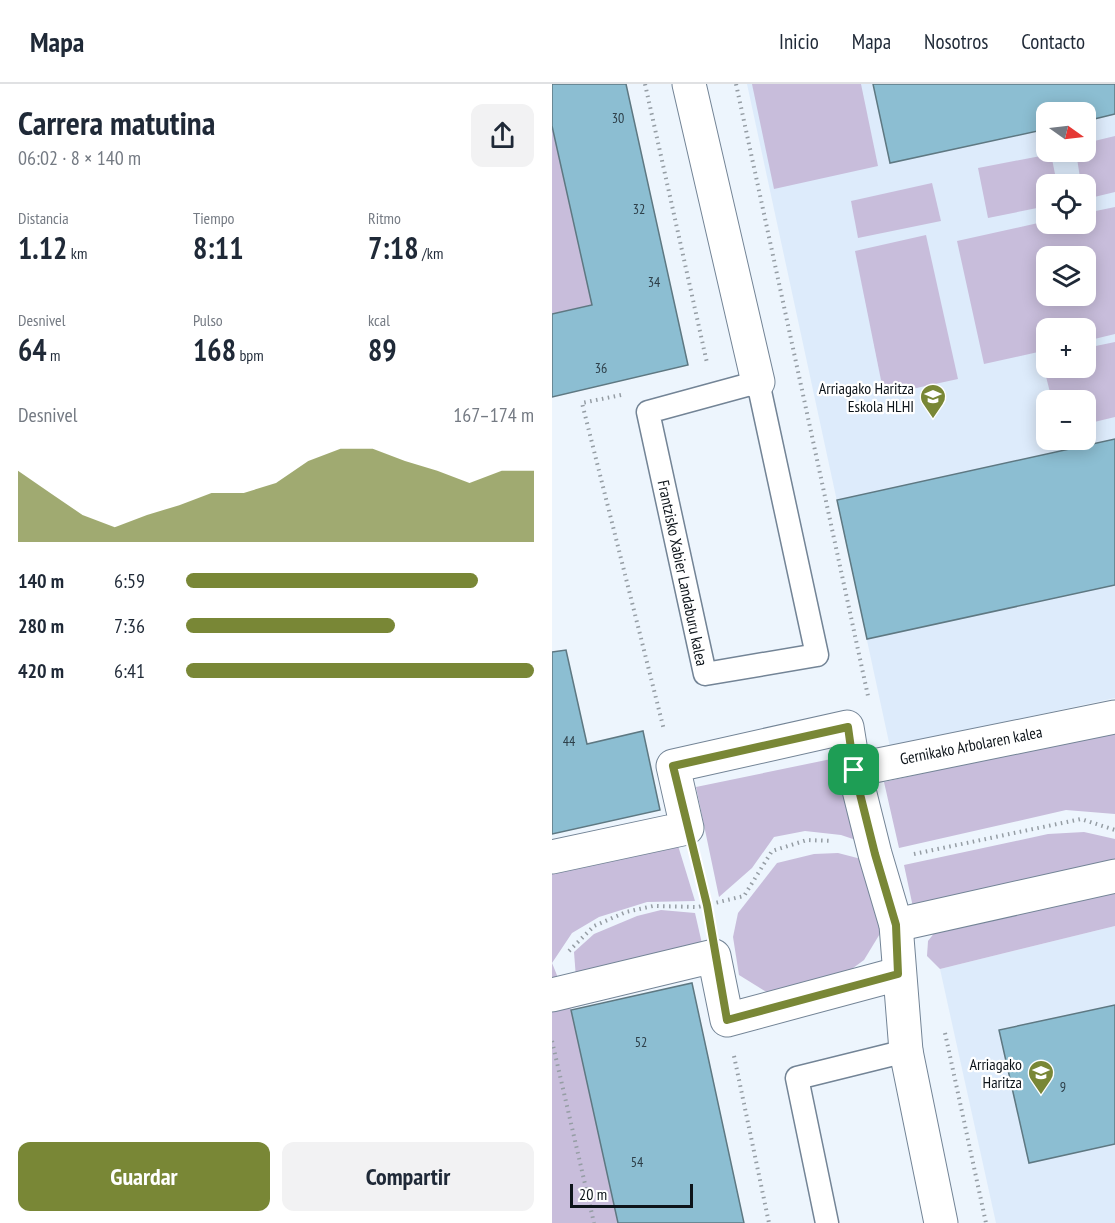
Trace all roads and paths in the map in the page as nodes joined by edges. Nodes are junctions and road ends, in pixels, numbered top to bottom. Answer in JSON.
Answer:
{"nodes":[{"id":1,"x":689,"y":84,"type":"edge"},
{"id":2,"x":736,"y":84,"type":"edge"},
{"id":3,"x":758,"y":382,"type":"junction"},
{"id":4,"x":870,"y":704,"type":"dead end"},
{"id":5,"x":1115,"y":717,"type":"edge"},
{"id":6,"x":854,"y":770,"type":"junction"},
{"id":7,"x":687,"y":828,"type":"junction"},
{"id":8,"x":1115,"y":830,"type":"edge"},
{"id":9,"x":875,"y":854,"type":"junction"},
{"id":10,"x":552,"y":857,"type":"edge"},
{"id":11,"x":1115,"y":876,"type":"edge"},
{"id":12,"x":707,"y":905,"type":"junction"},
{"id":13,"x":896,"y":925,"type":"junction"},
{"id":14,"x":567,"y":955,"type":"dead end"},
{"id":15,"x":714,"y":956,"type":"junction"},
{"id":16,"x":898,"y":974,"type":"junction"},
{"id":17,"x":552,"y":995,"type":"edge"},
{"id":18,"x":727,"y":1020,"type":"junction"},
{"id":19,"x":552,"y":1041,"type":"edge"},
{"id":20,"x":906,"y":1051,"type":"junction"},
{"id":21,"x":594,"y":1223,"type":"edge"},
{"id":22,"x":769,"y":1223,"type":"edge"},
{"id":23,"x":827,"y":1223,"type":"edge"},
{"id":24,"x":941,"y":1223,"type":"edge"}],
"edges":[{"from":1,"to":3,"type":"street","name":"Frantzisko Xabier Landaburu kalea"},
{"from":2,"to":4,"type":"path"},
{"from":3,"to":3,"type":"lane","name":"Frantzisko Xabier Landaburu kalea"},
{"from":5,"to":6,"type":"street","name":"Gernikako Arbolaren kalea"},
{"from":6,"to":7,"type":"street"},
{"from":6,"to":9,"type":"street"},
{"from":7,"to":10,"type":"street"},
{"from":7,"to":12,"type":"path"},
{"from":8,"to":9,"type":"path"},
{"from":9,"to":12,"type":"path"},
{"from":9,"to":13,"type":"street"},
{"from":11,"to":13,"type":"street"},
{"from":12,"to":14,"type":"path"},
{"from":12,"to":15,"type":"path"},
{"from":13,"to":16,"type":"street"},
{"from":15,"to":17,"type":"street"},
{"from":15,"to":18,"type":"street"},
{"from":16,"to":18,"type":"street"},
{"from":16,"to":20,"type":"street"},
{"from":18,"to":22,"type":"path"},
{"from":19,"to":21,"type":"path"},
{"from":20,"to":23,"type":"lane"},
{"from":20,"to":24,"type":"street"}]}
